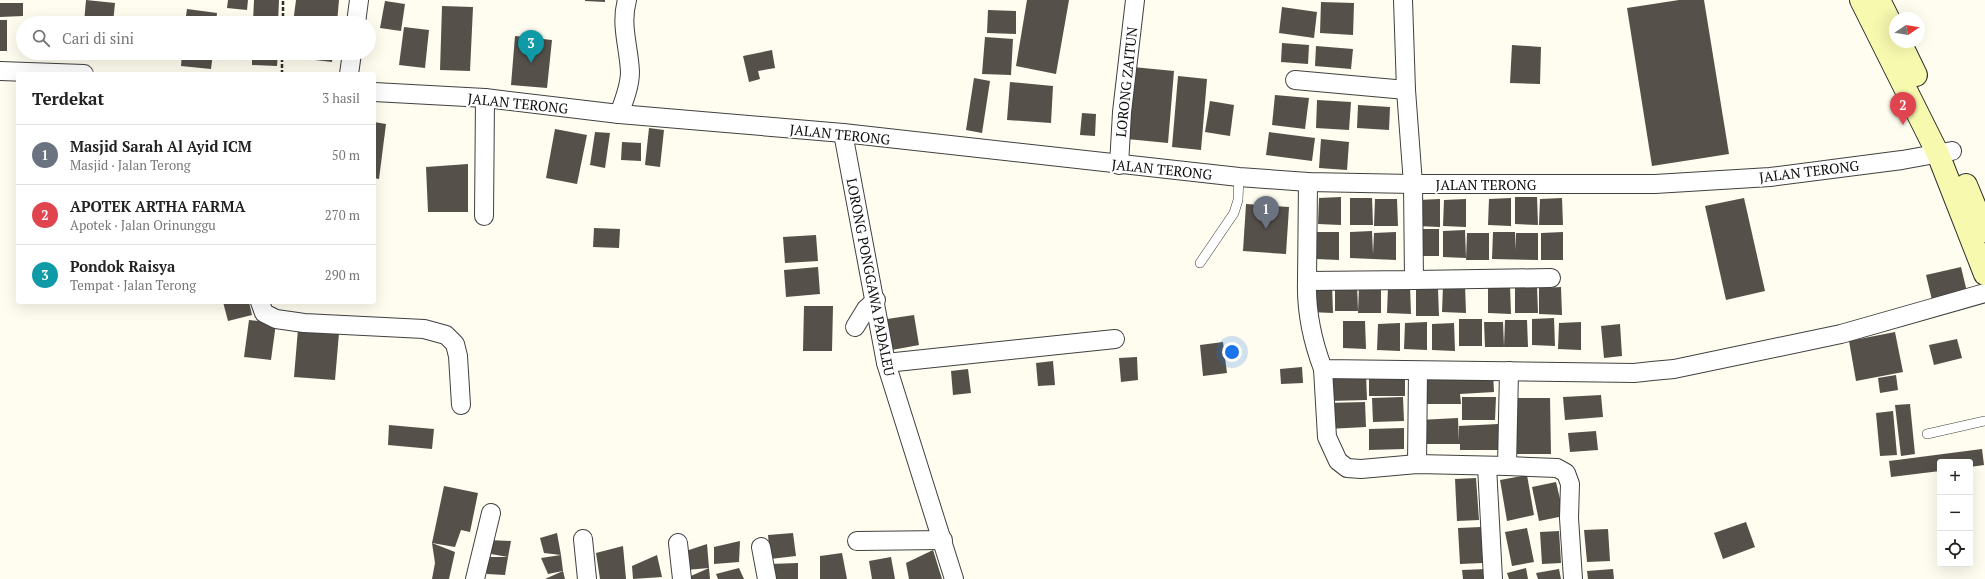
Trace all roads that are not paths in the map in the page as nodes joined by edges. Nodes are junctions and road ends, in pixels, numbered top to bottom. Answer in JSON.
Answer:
{"nodes":[{"id":1,"x":359,"y":0,"type":"edge"},
{"id":2,"x":627,"y":0,"type":"edge"},
{"id":3,"x":1135,"y":0,"type":"edge"},
{"id":4,"x":1403,"y":0,"type":"edge"},
{"id":5,"x":1861,"y":0,"type":"edge"},
{"id":6,"x":1880,"y":0,"type":"edge"},
{"id":7,"x":357,"y":16,"type":"edge"},
{"id":8,"x":1889,"y":19,"type":"edge"},
{"id":9,"x":1902,"y":48,"type":"edge"},
{"id":10,"x":351,"y":60,"type":"edge"},
{"id":11,"x":0,"y":71,"type":"edge"},
{"id":12,"x":28,"y":72,"type":"edge"},
{"id":13,"x":349,"y":72,"type":"edge"},
{"id":14,"x":1295,"y":80,"type":"dead end"},
{"id":15,"x":1406,"y":90,"type":"junction"},
{"id":16,"x":376,"y":92,"type":"edge"},
{"id":17,"x":485,"y":98,"type":"junction"},
{"id":18,"x":619,"y":114,"type":"junction"},
{"id":19,"x":843,"y":133,"type":"junction"},
{"id":20,"x":1945,"y":152,"type":"junction"},
{"id":21,"x":1119,"y":165,"type":"junction"},
{"id":22,"x":1239,"y":177,"type":"junction"},
{"id":23,"x":1308,"y":182,"type":"junction"},
{"id":24,"x":1413,"y":184,"type":"junction"},
{"id":25,"x":484,"y":216,"type":"dead end"},
{"id":26,"x":1985,"y":231,"type":"edge"},
{"id":27,"x":1200,"y":263,"type":"dead end"},
{"id":28,"x":1985,"y":274,"type":"edge"},
{"id":29,"x":1551,"y":278,"type":"dead end"},
{"id":30,"x":1414,"y":280,"type":"junction"},
{"id":31,"x":1307,"y":281,"type":"junction"},
{"id":32,"x":1985,"y":293,"type":"edge"},
{"id":33,"x":876,"y":300,"type":"junction"},
{"id":34,"x":261,"y":304,"type":"edge"},
{"id":35,"x":855,"y":327,"type":"dead end"},
{"id":36,"x":1115,"y":339,"type":"dead end"},
{"id":37,"x":886,"y":363,"type":"junction"},
{"id":38,"x":1323,"y":369,"type":"junction"},
{"id":39,"x":1418,"y":371,"type":"junction"},
{"id":40,"x":1509,"y":371,"type":"junction"},
{"id":41,"x":460,"y":405,"type":"dead end"},
{"id":42,"x":1985,"y":421,"type":"edge"},
{"id":43,"x":1927,"y":434,"type":"dead end"},
{"id":44,"x":1417,"y":464,"type":"junction"},
{"id":45,"x":1487,"y":466,"type":"junction"},
{"id":46,"x":1507,"y":466,"type":"junction"},
{"id":47,"x":491,"y":513,"type":"dead end"},
{"id":48,"x":583,"y":539,"type":"dead end"},
{"id":49,"x":943,"y":540,"type":"junction"},
{"id":50,"x":857,"y":541,"type":"dead end"},
{"id":51,"x":678,"y":544,"type":"dead end"},
{"id":52,"x":761,"y":547,"type":"dead end"},
{"id":53,"x":475,"y":579,"type":"edge"},
{"id":54,"x":587,"y":579,"type":"edge"},
{"id":55,"x":682,"y":579,"type":"edge"},
{"id":56,"x":767,"y":579,"type":"edge"},
{"id":57,"x":954,"y":579,"type":"edge"},
{"id":58,"x":1493,"y":579,"type":"edge"},
{"id":59,"x":1573,"y":579,"type":"edge"}],
"edges":[{"from":1,"to":7,"type":"street"},
{"from":2,"to":18,"type":"street"},
{"from":3,"to":21,"type":"street","name":"LORONG ZAITUN"},
{"from":4,"to":15,"type":"street"},
{"from":5,"to":20,"type":"street"},
{"from":6,"to":8,"type":"street"},
{"from":9,"to":20,"type":"street"},
{"from":10,"to":13,"type":"street"},
{"from":11,"to":12,"type":"street"},
{"from":14,"to":15,"type":"street"},
{"from":15,"to":24,"type":"street"},
{"from":16,"to":17,"type":"street","name":"JALAN TERONG"},
{"from":17,"to":18,"type":"street","name":"JALAN TERONG"},
{"from":17,"to":25,"type":"street"},
{"from":18,"to":19,"type":"street","name":"JALAN TERONG"},
{"from":19,"to":21,"type":"street","name":"JALAN TERONG"},
{"from":19,"to":33,"type":"street","name":"LORONG PONGGAWA PADALEU"},
{"from":20,"to":24,"type":"street","name":"JALAN TERONG"},
{"from":20,"to":26,"type":"street"},
{"from":20,"to":28,"type":"street"},
{"from":21,"to":22,"type":"street","name":"JALAN TERONG"},
{"from":22,"to":23,"type":"street","name":"JALAN TERONG"},
{"from":22,"to":27,"type":"lane"},
{"from":23,"to":24,"type":"street","name":"JALAN TERONG"},
{"from":23,"to":31,"type":"street"},
{"from":24,"to":30,"type":"street"},
{"from":29,"to":30,"type":"street"},
{"from":30,"to":31,"type":"street"},
{"from":31,"to":38,"type":"street"},
{"from":32,"to":40,"type":"street"},
{"from":33,"to":35,"type":"street"},
{"from":33,"to":37,"type":"street","name":"LORONG PONGGAWA PADALEU"},
{"from":34,"to":41,"type":"street"},
{"from":36,"to":37,"type":"street"},
{"from":37,"to":49,"type":"street","name":"LORONG PONGGAWA PADALEU"},
{"from":38,"to":39,"type":"street"},
{"from":38,"to":44,"type":"street"},
{"from":39,"to":40,"type":"street"},
{"from":39,"to":44,"type":"street"},
{"from":40,"to":46,"type":"street"},
{"from":42,"to":43,"type":"lane"},
{"from":44,"to":45,"type":"street"},
{"from":45,"to":46,"type":"street"},
{"from":45,"to":58,"type":"street"},
{"from":46,"to":59,"type":"street"},
{"from":47,"to":53,"type":"street"},
{"from":48,"to":54,"type":"street"},
{"from":49,"to":50,"type":"street"},
{"from":49,"to":57,"type":"street","name":"LORONG PONGGAWA PADALEU"},
{"from":51,"to":55,"type":"street"},
{"from":52,"to":56,"type":"street"}]}
